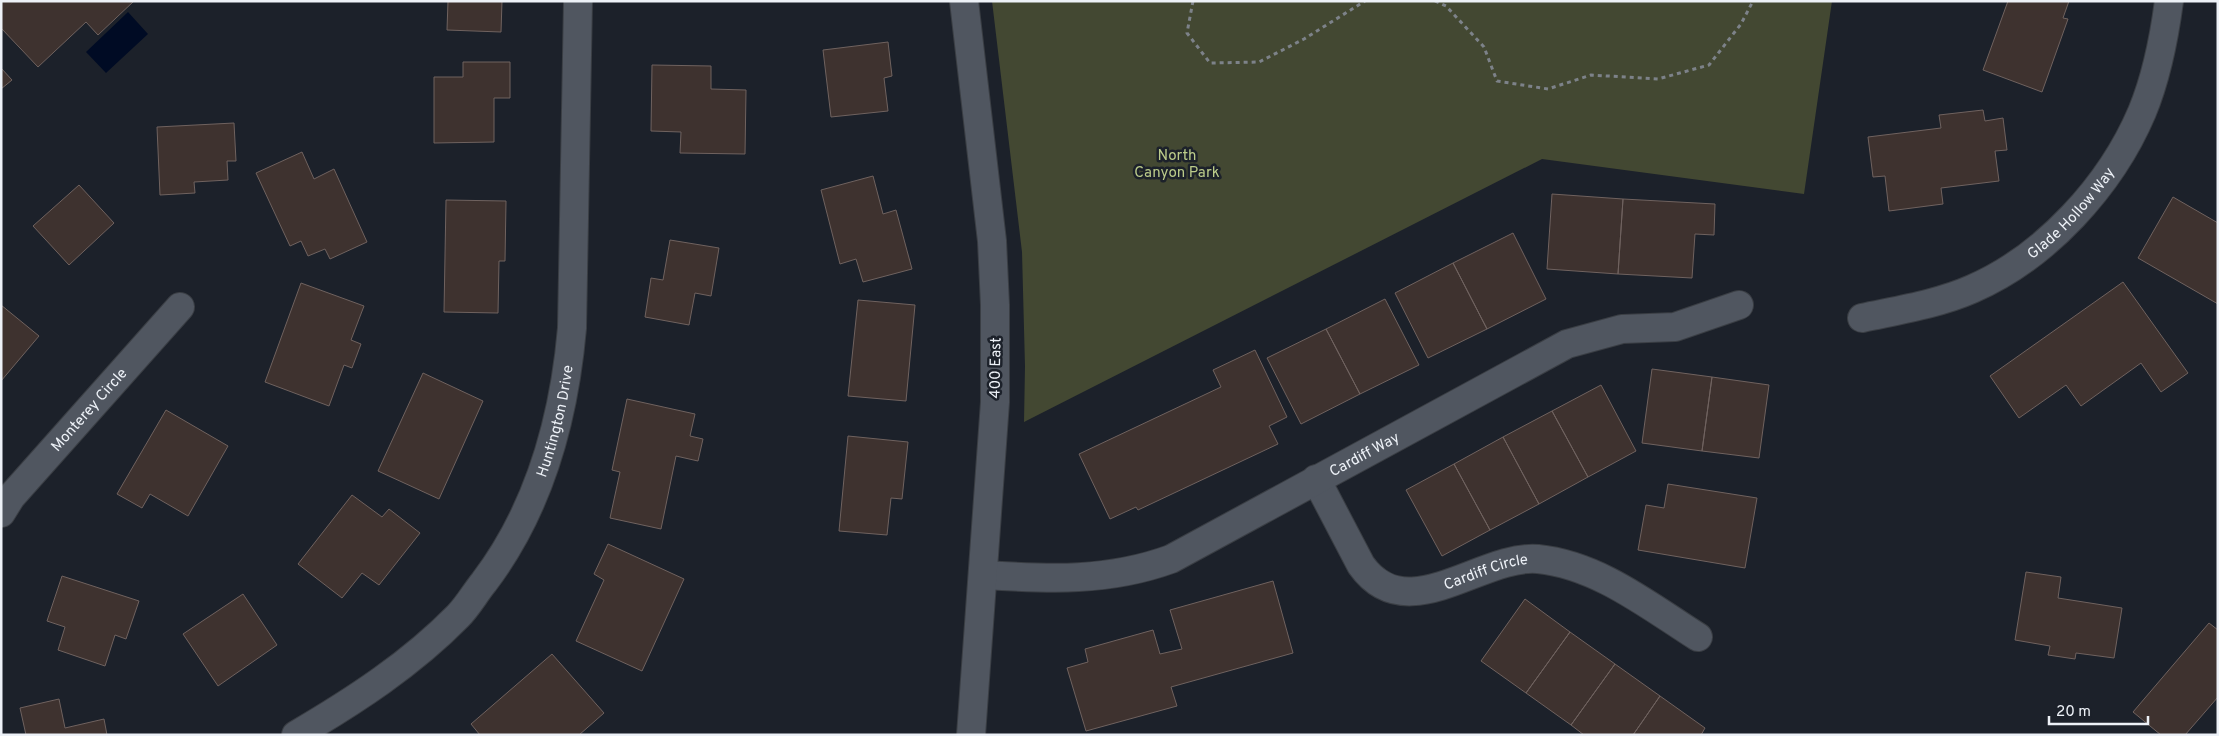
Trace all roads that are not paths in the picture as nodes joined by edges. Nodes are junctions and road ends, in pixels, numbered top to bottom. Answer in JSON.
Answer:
{"nodes":[{"id":1,"x":578,"y":1,"type":"edge"},
{"id":2,"x":964,"y":1,"type":"edge"},
{"id":3,"x":2169,"y":1,"type":"edge"},
{"id":4,"x":1739,"y":305,"type":"dead end"},
{"id":5,"x":180,"y":307,"type":"dead end"},
{"id":6,"x":1862,"y":318,"type":"dead end"},
{"id":7,"x":1316,"y":479,"type":"junction"},
{"id":8,"x":1,"y":513,"type":"edge"},
{"id":9,"x":984,"y":575,"type":"junction"},
{"id":10,"x":1698,"y":637,"type":"dead end"},
{"id":11,"x":296,"y":735,"type":"edge"},
{"id":12,"x":971,"y":735,"type":"edge"}],
"edges":[{"from":1,"to":11,"type":"street","name":"Huntington Drive"},
{"from":2,"to":9,"type":"street","name":"400 East"},
{"from":3,"to":6,"type":"street","name":"Glade Hollow Way"},
{"from":4,"to":7,"type":"street","name":"Cardiff Way"},
{"from":5,"to":8,"type":"street","name":"Monterey Circle"},
{"from":7,"to":9,"type":"street","name":"Cardiff Way"},
{"from":7,"to":10,"type":"street","name":"Cardiff Circle"},
{"from":9,"to":12,"type":"street","name":"400 East"}]}
